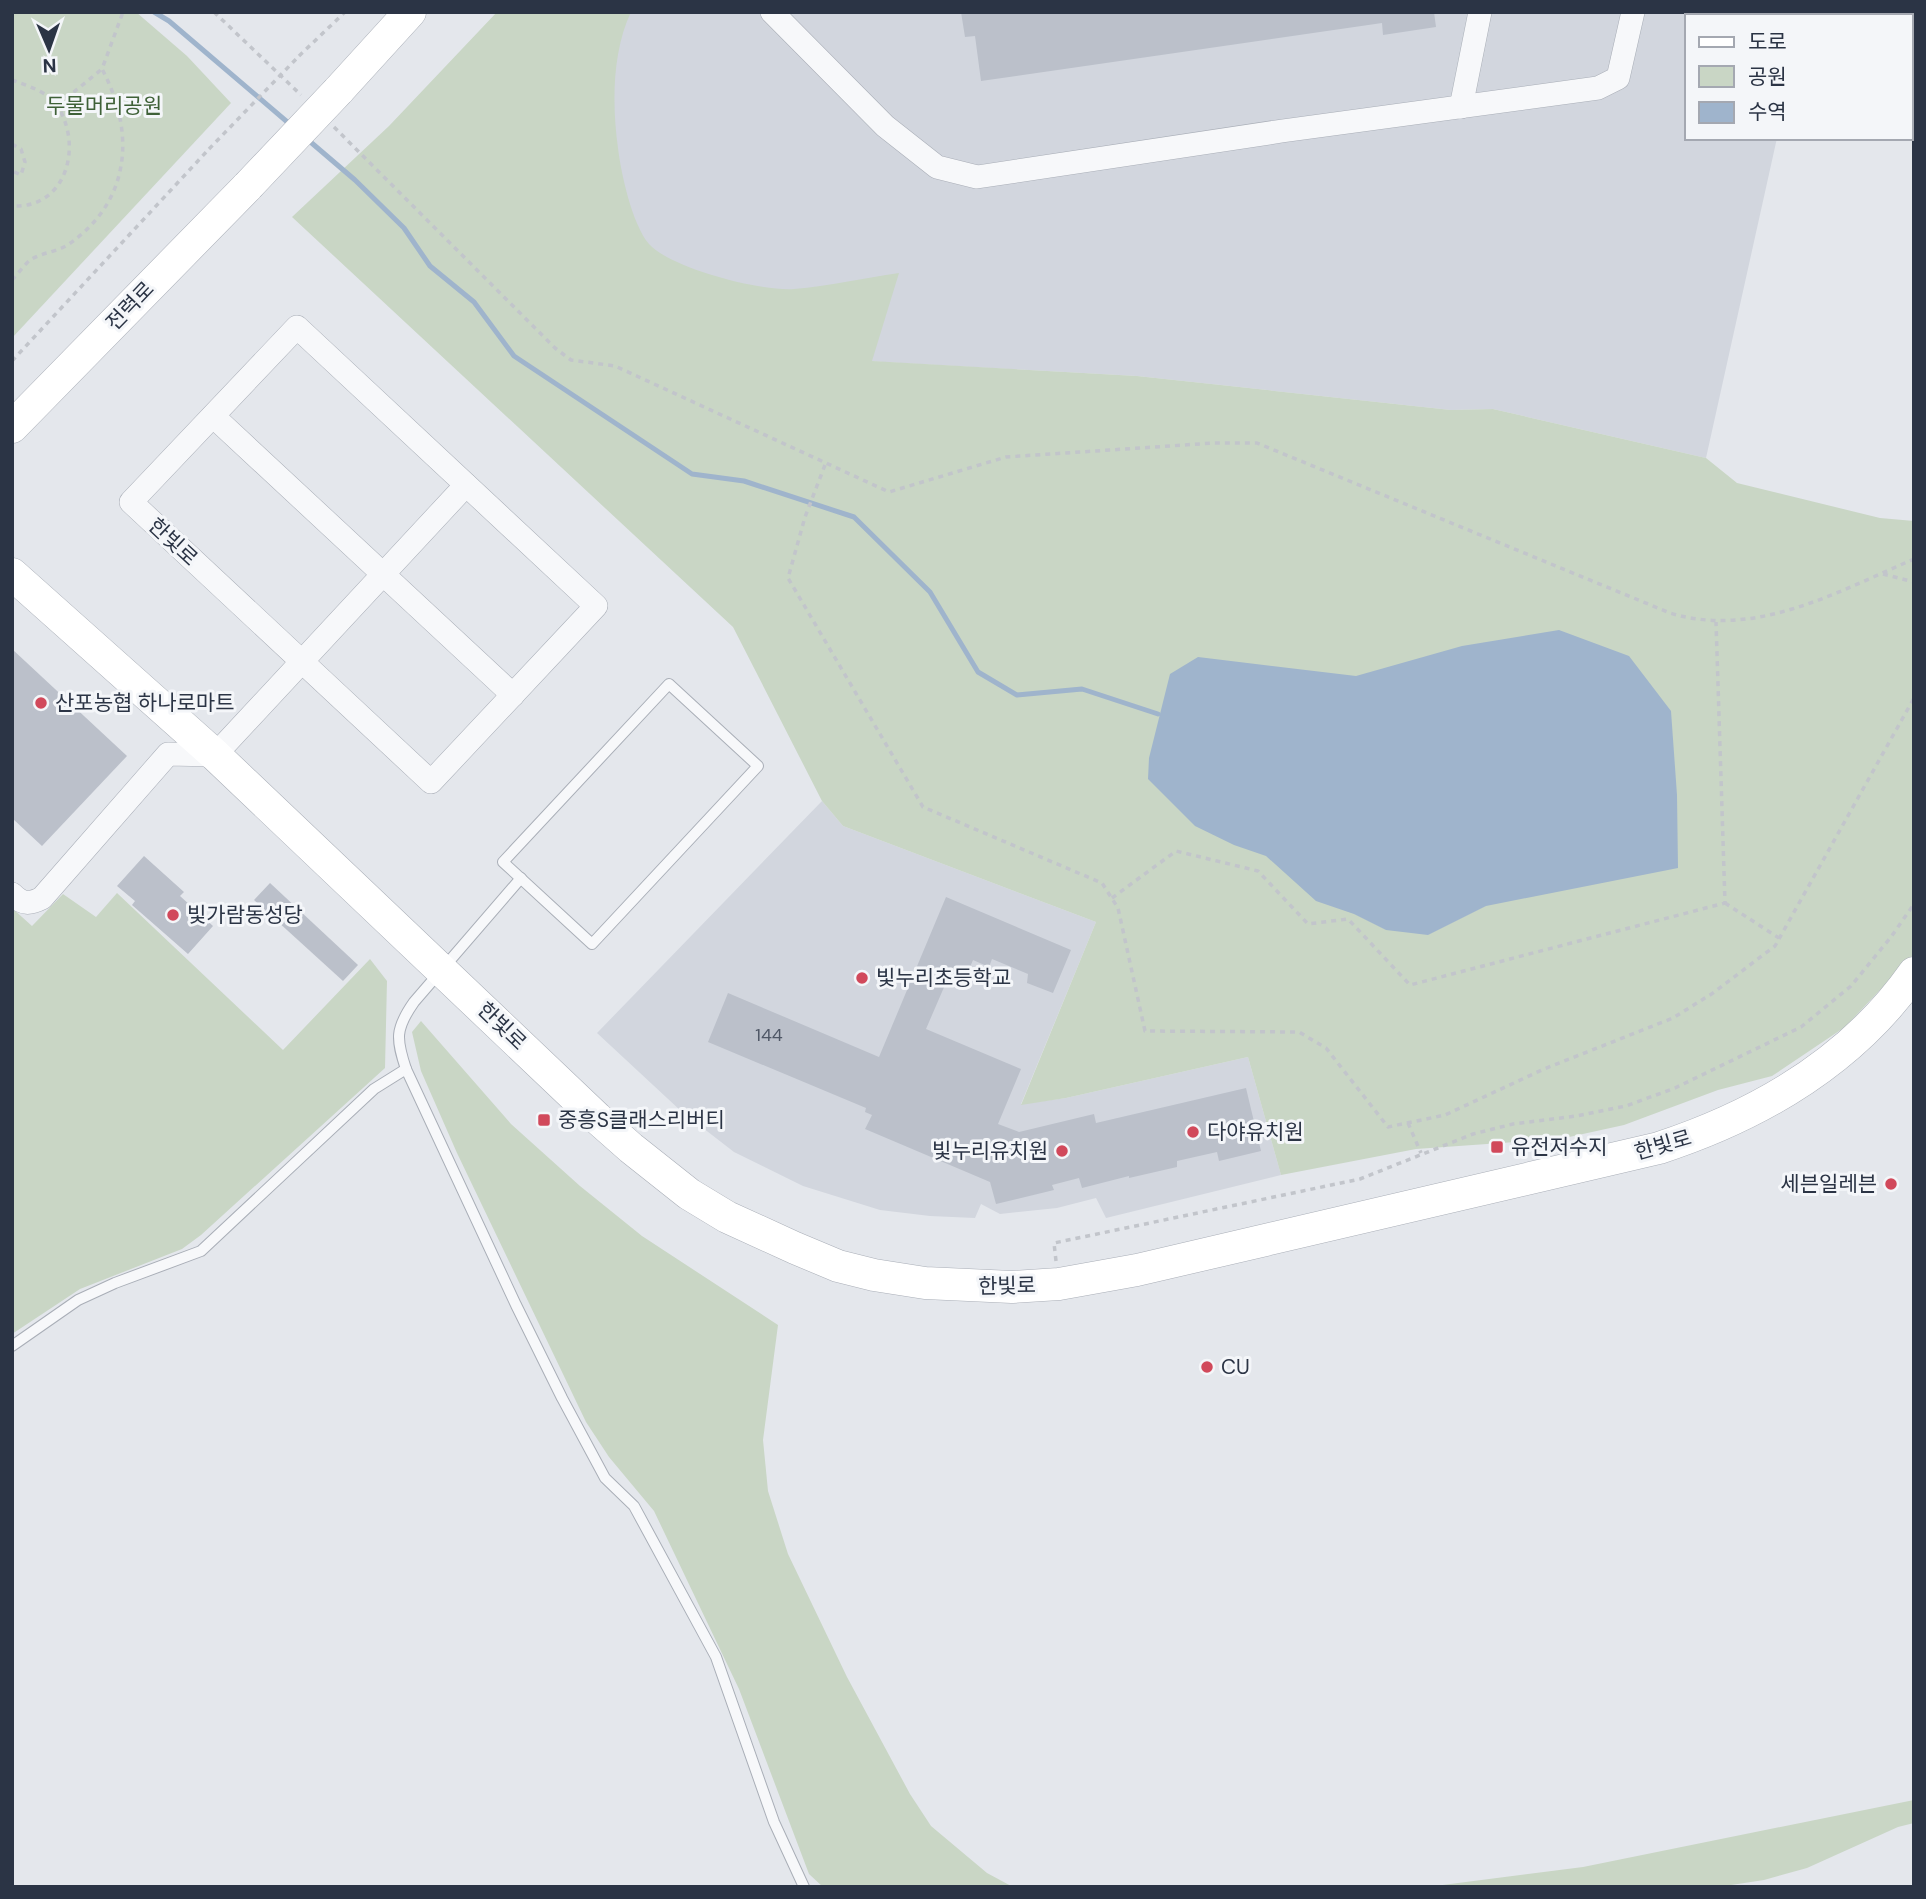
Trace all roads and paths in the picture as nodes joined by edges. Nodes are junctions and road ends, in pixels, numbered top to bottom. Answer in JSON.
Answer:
{"nodes":[{"id":1,"x":214,"y":12,"type":"edge"},
{"id":2,"x":345,"y":12,"type":"edge"},
{"id":3,"x":410,"y":12,"type":"edge"},
{"id":4,"x":772,"y":12,"type":"edge"},
{"id":5,"x":1480,"y":12,"type":"edge"},
{"id":6,"x":1633,"y":12,"type":"edge"},
{"id":7,"x":123,"y":13,"type":"edge"},
{"id":8,"x":102,"y":69,"type":"junction"},
{"id":9,"x":12,"y":80,"type":"edge"},
{"id":10,"x":308,"y":101,"type":"dead end"},
{"id":11,"x":58,"y":105,"type":"junction"},
{"id":12,"x":1461,"y":107,"type":"junction"},
{"id":13,"x":328,"y":121,"type":"dead end"},
{"id":14,"x":12,"y":145,"type":"edge"},
{"id":15,"x":12,"y":171,"type":"edge"},
{"id":16,"x":12,"y":206,"type":"edge"},
{"id":17,"x":12,"y":280,"type":"edge"},
{"id":18,"x":12,"y":361,"type":"edge"},
{"id":19,"x":213,"y":416,"type":"junction"},
{"id":20,"x":12,"y":427,"type":"edge"},
{"id":21,"x":825,"y":465,"type":"junction"},
{"id":22,"x":466,"y":485,"type":"junction"},
{"id":23,"x":1914,"y":559,"type":"edge"},
{"id":24,"x":12,"y":574,"type":"edge"},
{"id":25,"x":1881,"y":574,"type":"junction"},
{"id":26,"x":384,"y":575,"type":"junction"},
{"id":27,"x":1914,"y":582,"type":"edge"},
{"id":28,"x":1716,"y":622,"type":"junction"},
{"id":29,"x":303,"y":662,"type":"junction"},
{"id":30,"x":513,"y":695,"type":"junction"},
{"id":31,"x":1914,"y":698,"type":"edge"},
{"id":32,"x":215,"y":755,"type":"junction"},
{"id":33,"x":521,"y":878,"type":"junction"},
{"id":34,"x":12,"y":894,"type":"edge"},
{"id":35,"x":1112,"y":898,"type":"junction"},
{"id":36,"x":1725,"y":903,"type":"junction"},
{"id":37,"x":1914,"y":904,"type":"edge"},
{"id":38,"x":1780,"y":938,"type":"junction"},
{"id":39,"x":441,"y":968,"type":"junction"},
{"id":40,"x":1914,"y":973,"type":"edge"},
{"id":41,"x":406,"y":1069,"type":"junction"},
{"id":42,"x":1408,"y":1123,"type":"junction"},
{"id":43,"x":1421,"y":1153,"type":"junction"},
{"id":44,"x":1059,"y":1284,"type":"junction"},
{"id":45,"x":12,"y":1346,"type":"edge"},
{"id":46,"x":804,"y":1887,"type":"edge"}],
"edges":[{"from":1,"to":10,"type":"path"},
{"from":2,"to":18,"type":"path","bridge":true},
{"from":3,"to":20,"type":"street","name":"전력로","bridge":true},
{"from":4,"to":12,"type":"street"},
{"from":5,"to":12,"type":"street"},
{"from":6,"to":12,"type":"street"},
{"from":7,"to":8,"type":"path"},
{"from":8,"to":11,"type":"path"},
{"from":8,"to":17,"type":"path"},
{"from":9,"to":11,"type":"path"},
{"from":11,"to":16,"type":"path"},
{"from":13,"to":21,"type":"path"},
{"from":14,"to":15,"type":"path"},
{"from":19,"to":22,"type":"street","name":"한빛로"},
{"from":19,"to":26,"type":"street"},
{"from":19,"to":29,"type":"street","name":"한빛로"},
{"from":21,"to":28,"type":"path"},
{"from":21,"to":35,"type":"path"},
{"from":22,"to":26,"type":"street"},
{"from":22,"to":30,"type":"street","name":"한빛로"},
{"from":23,"to":25,"type":"path"},
{"from":24,"to":32,"type":"street","name":"한빛로"},
{"from":25,"to":27,"type":"path"},
{"from":25,"to":28,"type":"path"},
{"from":26,"to":29,"type":"street"},
{"from":26,"to":30,"type":"street"},
{"from":28,"to":36,"type":"path"},
{"from":29,"to":30,"type":"street","name":"한빛로"},
{"from":29,"to":32,"type":"street"},
{"from":31,"to":38,"type":"path"},
{"from":32,"to":34,"type":"street"},
{"from":32,"to":39,"type":"street","name":"한빛로"},
{"from":33,"to":33,"type":"lane"},
{"from":33,"to":39,"type":"lane"},
{"from":35,"to":36,"type":"path"},
{"from":35,"to":42,"type":"path"},
{"from":36,"to":38,"type":"path"},
{"from":37,"to":43,"type":"path"},
{"from":38,"to":42,"type":"path"},
{"from":39,"to":41,"type":"lane"},
{"from":39,"to":44,"type":"street","name":"한빛로"},
{"from":40,"to":44,"type":"street","name":"한빛로"},
{"from":41,"to":45,"type":"lane"},
{"from":41,"to":46,"type":"lane"},
{"from":42,"to":43,"type":"path"},
{"from":43,"to":44,"type":"path"}]}
